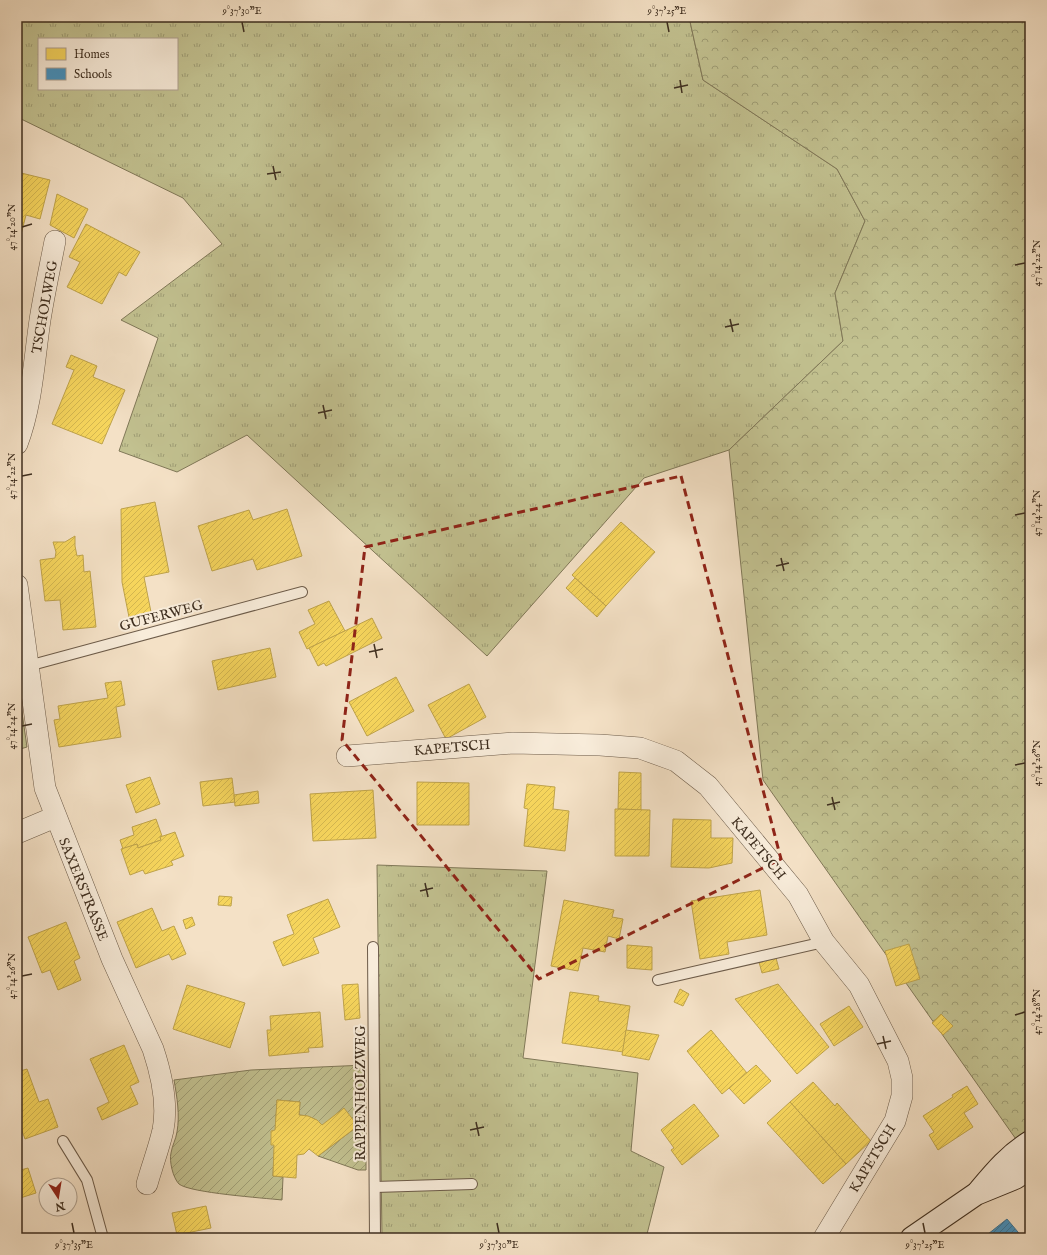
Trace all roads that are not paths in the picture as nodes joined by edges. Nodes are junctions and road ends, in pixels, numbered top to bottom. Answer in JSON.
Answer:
{"nodes":[{"id":1,"x":55,"y":241,"type":"dead end"},
{"id":2,"x":17,"y":444,"type":"edge"},
{"id":3,"x":17,"y":585,"type":"edge"},
{"id":4,"x":302,"y":592,"type":"dead end"},
{"id":5,"x":28,"y":666,"type":"junction"},
{"id":6,"x":347,"y":756,"type":"dead end"},
{"id":7,"x":55,"y":817,"type":"junction"},
{"id":8,"x":17,"y":833,"type":"edge"},
{"id":9,"x":824,"y":942,"type":"junction"},
{"id":10,"x":374,"y":947,"type":"dead end"},
{"id":11,"x":658,"y":980,"type":"dead end"},
{"id":12,"x":63,"y":1141,"type":"dead end"},
{"id":13,"x":1030,"y":1142,"type":"edge"},
{"id":14,"x":1030,"y":1168,"type":"edge"},
{"id":15,"x":147,"y":1184,"type":"dead end"},
{"id":16,"x":472,"y":1184,"type":"dead end"},
{"id":17,"x":375,"y":1187,"type":"junction"},
{"id":18,"x":976,"y":1194,"type":"junction"},
{"id":19,"x":103,"y":1238,"type":"edge"},
{"id":20,"x":375,"y":1238,"type":"edge"},
{"id":21,"x":824,"y":1238,"type":"edge"},
{"id":22,"x":912,"y":1238,"type":"edge"}],
"edges":[{"from":1,"to":2,"type":"street","name":"TSCHOLWEG"},
{"from":3,"to":5,"type":"street","name":"SAXERSTRASSE"},
{"from":4,"to":5,"type":"lane","name":"GUFERWEG"},
{"from":5,"to":7,"type":"street","name":"SAXERSTRASSE"},
{"from":6,"to":9,"type":"street","name":"KAPETSCH"},
{"from":7,"to":8,"type":"street"},
{"from":7,"to":15,"type":"street","name":"SAXERSTRASSE"},
{"from":9,"to":11,"type":"lane"},
{"from":9,"to":21,"type":"street","name":"KAPETSCH"},
{"from":10,"to":17,"type":"lane","name":"RAPPENHOLZWEG"},
{"from":12,"to":19,"type":"lane"},
{"from":13,"to":18,"type":"main road"},
{"from":14,"to":18,"type":"main road"},
{"from":16,"to":17,"type":"lane"},
{"from":17,"to":20,"type":"lane","name":"RAPPENHOLZWEG"},
{"from":18,"to":22,"type":"main road"}]}
